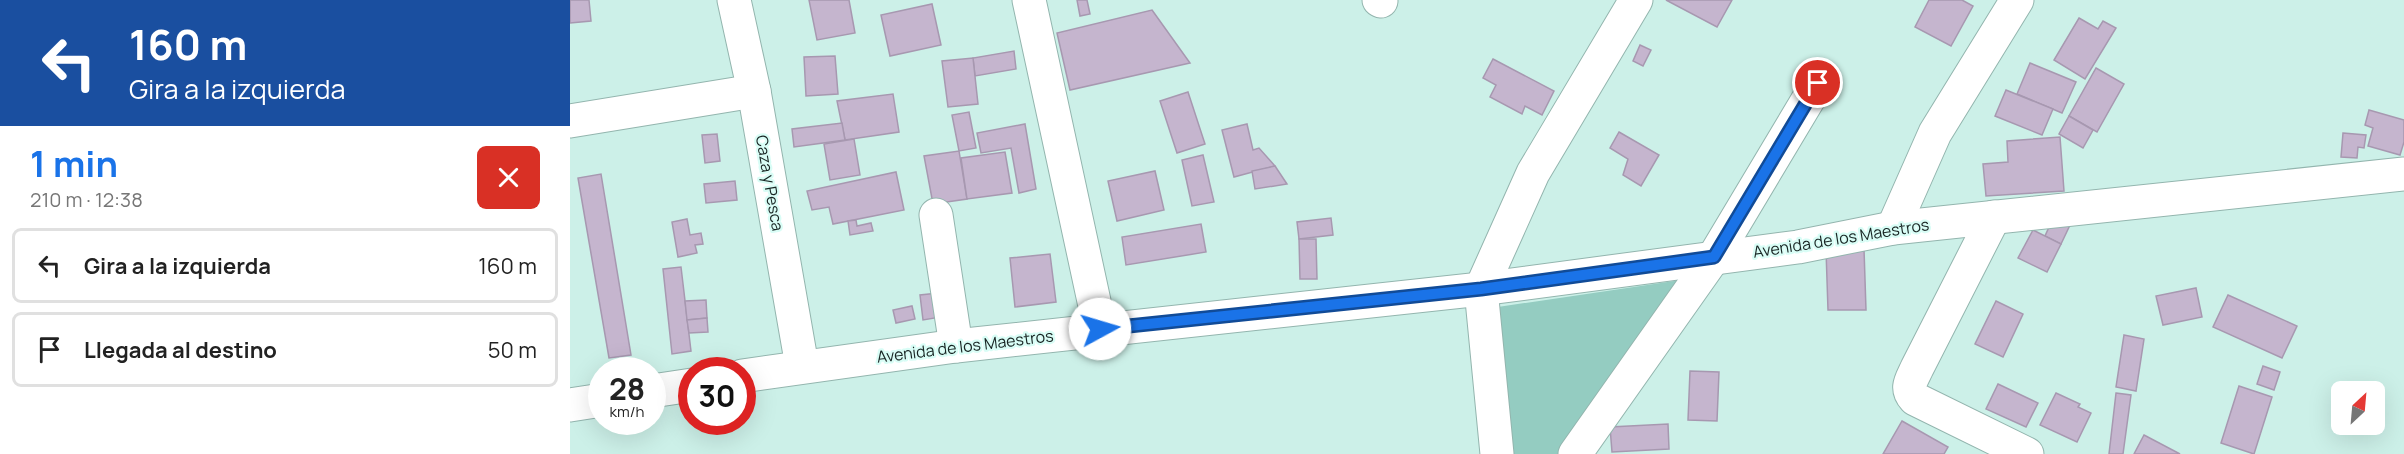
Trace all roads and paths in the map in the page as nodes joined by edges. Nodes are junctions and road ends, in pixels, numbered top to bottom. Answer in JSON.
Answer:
{"nodes":[{"id":1,"x":734,"y":0,"type":"edge"},
{"id":2,"x":1029,"y":0,"type":"edge"},
{"id":3,"x":1636,"y":0,"type":"edge"},
{"id":4,"x":2017,"y":0,"type":"edge"},
{"id":5,"x":1818,"y":83,"type":"dead end"},
{"id":6,"x":754,"y":91,"type":"junction"},
{"id":7,"x":570,"y":121,"type":"edge"},
{"id":8,"x":2404,"y":174,"type":"edge"},
{"id":9,"x":936,"y":215,"type":"dead end"},
{"id":10,"x":1994,"y":217,"type":"junction"},
{"id":11,"x":1893,"y":228,"type":"junction"},
{"id":12,"x":1714,"y":257,"type":"junction"},
{"id":13,"x":1481,"y":289,"type":"junction"},
{"id":14,"x":1100,"y":329,"type":"junction"},
{"id":15,"x":956,"y":346,"type":"junction"},
{"id":16,"x":802,"y":366,"type":"junction"},
{"id":17,"x":756,"y":374,"type":"edge"},
{"id":18,"x":588,"y":402,"type":"edge"},
{"id":19,"x":570,"y":405,"type":"edge"},
{"id":20,"x":1497,"y":454,"type":"edge"},
{"id":21,"x":1575,"y":454,"type":"edge"},
{"id":22,"x":2027,"y":454,"type":"edge"}],
"edges":[{"from":1,"to":6,"type":"street","name":"Caza y Pesca"},
{"from":2,"to":14,"type":"street"},
{"from":3,"to":13,"type":"street"},
{"from":4,"to":11,"type":"street"},
{"from":5,"to":12,"type":"street"},
{"from":6,"to":7,"type":"street"},
{"from":6,"to":16,"type":"street","name":"Caza y Pesca"},
{"from":8,"to":10,"type":"street","name":"Avenida de los Maestros"},
{"from":9,"to":15,"type":"street"},
{"from":10,"to":11,"type":"street","name":"Avenida de los Maestros"},
{"from":10,"to":22,"type":"street"},
{"from":11,"to":12,"type":"street","name":"Avenida de los Maestros"},
{"from":12,"to":13,"type":"street","name":"Avenida de los Maestros"},
{"from":12,"to":21,"type":"street"},
{"from":13,"to":14,"type":"street","name":"Avenida de los Maestros"},
{"from":13,"to":20,"type":"street"},
{"from":14,"to":15,"type":"street","name":"Avenida de los Maestros"},
{"from":15,"to":16,"type":"street","name":"Avenida de los Maestros"},
{"from":16,"to":17,"type":"street","name":"Avenida de los Maestros"},
{"from":18,"to":19,"type":"street"}]}
